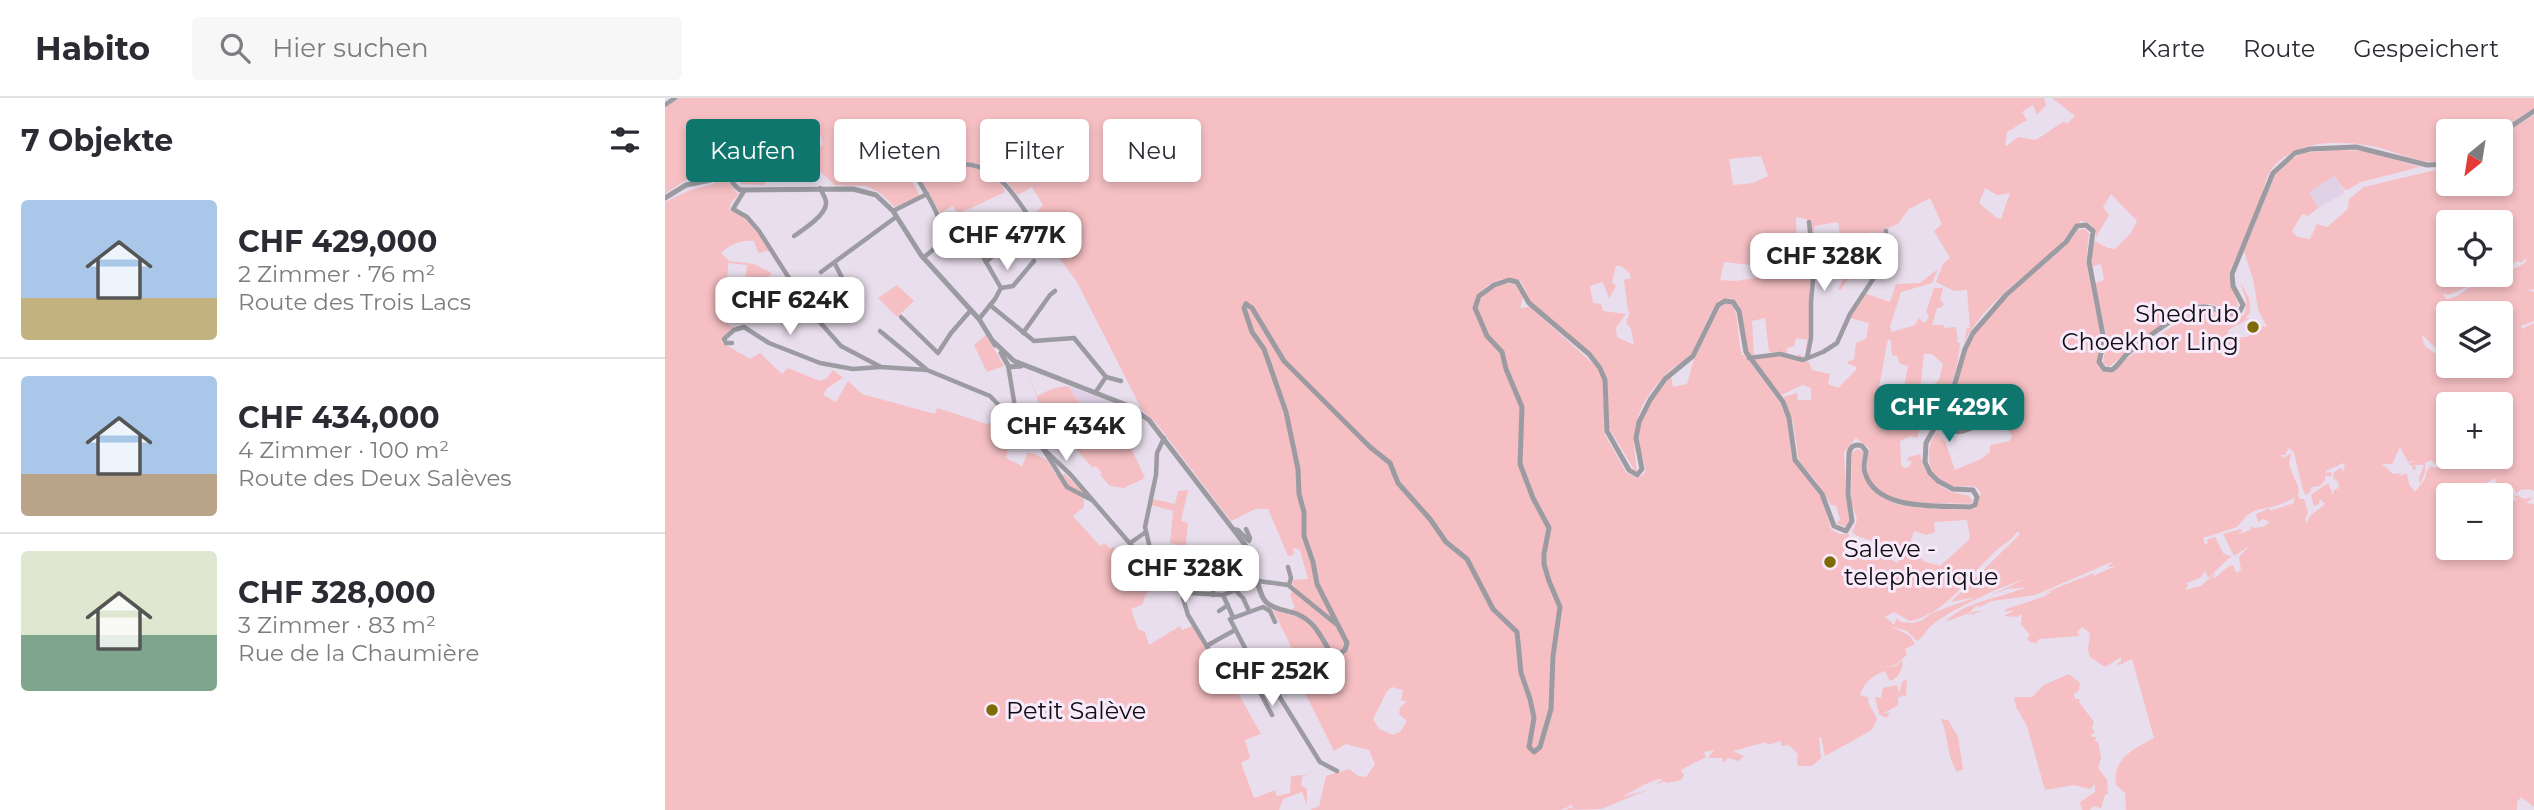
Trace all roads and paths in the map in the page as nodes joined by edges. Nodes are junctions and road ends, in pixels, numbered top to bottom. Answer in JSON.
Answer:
{"nodes":[{"id":1,"x":675,"y":98,"type":"edge"},
{"id":2,"x":665,"y":105,"type":"edge"},
{"id":3,"x":2534,"y":111,"type":"edge"},
{"id":4,"x":2513,"y":125,"type":"edge"},
{"id":5,"x":2436,"y":165,"type":"edge"},
{"id":6,"x":820,"y":188,"type":"junction"},
{"id":7,"x":744,"y":191,"type":"junction"},
{"id":8,"x":927,"y":194,"type":"junction"},
{"id":9,"x":665,"y":198,"type":"edge"},
{"id":10,"x":894,"y":214,"type":"junction"},
{"id":11,"x":984,"y":219,"type":"dead end"},
{"id":12,"x":1809,"y":222,"type":"dead end"},
{"id":13,"x":1037,"y":228,"type":"dead end"},
{"id":14,"x":1886,"y":232,"type":"dead end"},
{"id":15,"x":794,"y":236,"type":"dead end"},
{"id":16,"x":1006,"y":244,"type":"dead end"},
{"id":17,"x":923,"y":258,"type":"junction"},
{"id":18,"x":1034,"y":261,"type":"dead end"},
{"id":19,"x":986,"y":262,"type":"junction"},
{"id":20,"x":835,"y":264,"type":"junction"},
{"id":21,"x":821,"y":272,"type":"dead end"},
{"id":22,"x":1001,"y":288,"type":"junction"},
{"id":23,"x":1055,"y":291,"type":"dead end"},
{"id":24,"x":850,"y":293,"type":"dead end"},
{"id":25,"x":991,"y":305,"type":"junction"},
{"id":26,"x":971,"y":310,"type":"junction"},
{"id":27,"x":901,"y":317,"type":"dead end"},
{"id":28,"x":979,"y":319,"type":"junction"},
{"id":29,"x":880,"y":331,"type":"dead end"},
{"id":30,"x":1023,"y":333,"type":"junction"},
{"id":31,"x":732,"y":343,"type":"dead end"},
{"id":32,"x":1749,"y":358,"type":"junction"},
{"id":33,"x":1807,"y":359,"type":"junction"},
{"id":34,"x":1011,"y":364,"type":"junction"},
{"id":35,"x":881,"y":367,"type":"junction"},
{"id":36,"x":927,"y":370,"type":"junction"},
{"id":37,"x":1105,"y":377,"type":"junction"},
{"id":38,"x":1121,"y":381,"type":"dead end"},
{"id":39,"x":1095,"y":393,"type":"junction"},
{"id":40,"x":1942,"y":414,"type":"junction"},
{"id":41,"x":1011,"y":417,"type":"junction"},
{"id":42,"x":1975,"y":427,"type":"dead end"},
{"id":43,"x":1164,"y":438,"type":"junction"},
{"id":44,"x":1044,"y":449,"type":"junction"},
{"id":45,"x":1094,"y":501,"type":"junction"},
{"id":46,"x":1233,"y":529,"type":"junction"},
{"id":47,"x":1246,"y":529,"type":"dead end"},
{"id":48,"x":1146,"y":532,"type":"junction"},
{"id":49,"x":1130,"y":543,"type":"junction"},
{"id":50,"x":1224,"y":563,"type":"dead end"},
{"id":51,"x":1185,"y":564,"type":"dead end"},
{"id":52,"x":1154,"y":566,"type":"junction"},
{"id":53,"x":1288,"y":567,"type":"dead end"},
{"id":54,"x":1216,"y":571,"type":"dead end"},
{"id":55,"x":1224,"y":581,"type":"junction"},
{"id":56,"x":1258,"y":583,"type":"junction"},
{"id":57,"x":1289,"y":586,"type":"junction"},
{"id":58,"x":1177,"y":587,"type":"junction"},
{"id":59,"x":1235,"y":590,"type":"junction"},
{"id":60,"x":1184,"y":592,"type":"junction"},
{"id":61,"x":1213,"y":595,"type":"junction"},
{"id":62,"x":1223,"y":595,"type":"junction"},
{"id":63,"x":1228,"y":605,"type":"junction"},
{"id":64,"x":1219,"y":611,"type":"dead end"},
{"id":65,"x":1249,"y":611,"type":"junction"},
{"id":66,"x":1231,"y":618,"type":"junction"},
{"id":67,"x":1275,"y":622,"type":"dead end"},
{"id":68,"x":1336,"y":625,"type":"junction"},
{"id":69,"x":1235,"y":630,"type":"junction"},
{"id":70,"x":1207,"y":645,"type":"junction"},
{"id":71,"x":1263,"y":681,"type":"junction"},
{"id":72,"x":1232,"y":688,"type":"dead end"},
{"id":73,"x":1272,"y":715,"type":"dead end"},
{"id":74,"x":1337,"y":771,"type":"dead end"}],
"edges":[{"from":1,"to":2,"type":"street"},
{"from":3,"to":4,"type":"street"},
{"from":5,"to":40,"type":"street"},
{"from":6,"to":7,"type":"street"},
{"from":6,"to":10,"type":"street"},
{"from":6,"to":15,"type":"street"},
{"from":7,"to":9,"type":"street"},
{"from":7,"to":35,"type":"street"},
{"from":8,"to":10,"type":"street"},
{"from":8,"to":13,"type":"street"},
{"from":8,"to":17,"type":"street"},
{"from":10,"to":17,"type":"street"},
{"from":10,"to":20,"type":"street"},
{"from":11,"to":19,"type":"street"},
{"from":12,"to":33,"type":"street"},
{"from":14,"to":33,"type":"street"},
{"from":16,"to":19,"type":"street"},
{"from":17,"to":26,"type":"street"},
{"from":18,"to":22,"type":"street"},
{"from":19,"to":22,"type":"street"},
{"from":20,"to":21,"type":"street"},
{"from":20,"to":24,"type":"street"},
{"from":22,"to":25,"type":"street"},
{"from":23,"to":30,"type":"street"},
{"from":25,"to":28,"type":"street"},
{"from":25,"to":30,"type":"street"},
{"from":26,"to":27,"type":"street"},
{"from":26,"to":28,"type":"street"},
{"from":28,"to":34,"type":"street"},
{"from":29,"to":36,"type":"street"},
{"from":30,"to":37,"type":"street"},
{"from":31,"to":35,"type":"street"},
{"from":32,"to":33,"type":"street"},
{"from":32,"to":40,"type":"street"},
{"from":32,"to":68,"type":"street"},
{"from":34,"to":39,"type":"street"},
{"from":34,"to":41,"type":"street"},
{"from":35,"to":36,"type":"street"},
{"from":36,"to":41,"type":"street"},
{"from":37,"to":38,"type":"street"},
{"from":37,"to":39,"type":"street"},
{"from":39,"to":43,"type":"street"},
{"from":40,"to":42,"type":"street"},
{"from":41,"to":44,"type":"street"},
{"from":43,"to":46,"type":"street"},
{"from":43,"to":48,"type":"street"},
{"from":44,"to":45,"type":"street"},
{"from":44,"to":45,"type":"street"},
{"from":45,"to":49,"type":"street"},
{"from":46,"to":47,"type":"street"},
{"from":46,"to":56,"type":"street"},
{"from":48,"to":49,"type":"street"},
{"from":48,"to":52,"type":"street"},
{"from":49,"to":52,"type":"street"},
{"from":50,"to":59,"type":"street"},
{"from":51,"to":58,"type":"street"},
{"from":52,"to":58,"type":"street"},
{"from":53,"to":57,"type":"street"},
{"from":54,"to":55,"type":"street"},
{"from":55,"to":59,"type":"street"},
{"from":55,"to":61,"type":"street"},
{"from":56,"to":57,"type":"street"},
{"from":56,"to":59,"type":"street"},
{"from":56,"to":68,"type":"street"},
{"from":57,"to":68,"type":"street"},
{"from":58,"to":60,"type":"street"},
{"from":59,"to":62,"type":"street"},
{"from":59,"to":65,"type":"street"},
{"from":60,"to":61,"type":"street"},
{"from":60,"to":70,"type":"street"},
{"from":61,"to":62,"type":"street"},
{"from":62,"to":63,"type":"street"},
{"from":63,"to":64,"type":"street"},
{"from":63,"to":66,"type":"street"},
{"from":65,"to":66,"type":"street"},
{"from":65,"to":67,"type":"street"},
{"from":66,"to":69,"type":"street"},
{"from":69,"to":70,"type":"street"},
{"from":69,"to":71,"type":"street"},
{"from":70,"to":72,"type":"street"},
{"from":71,"to":73,"type":"street"},
{"from":71,"to":74,"type":"street"}]}
